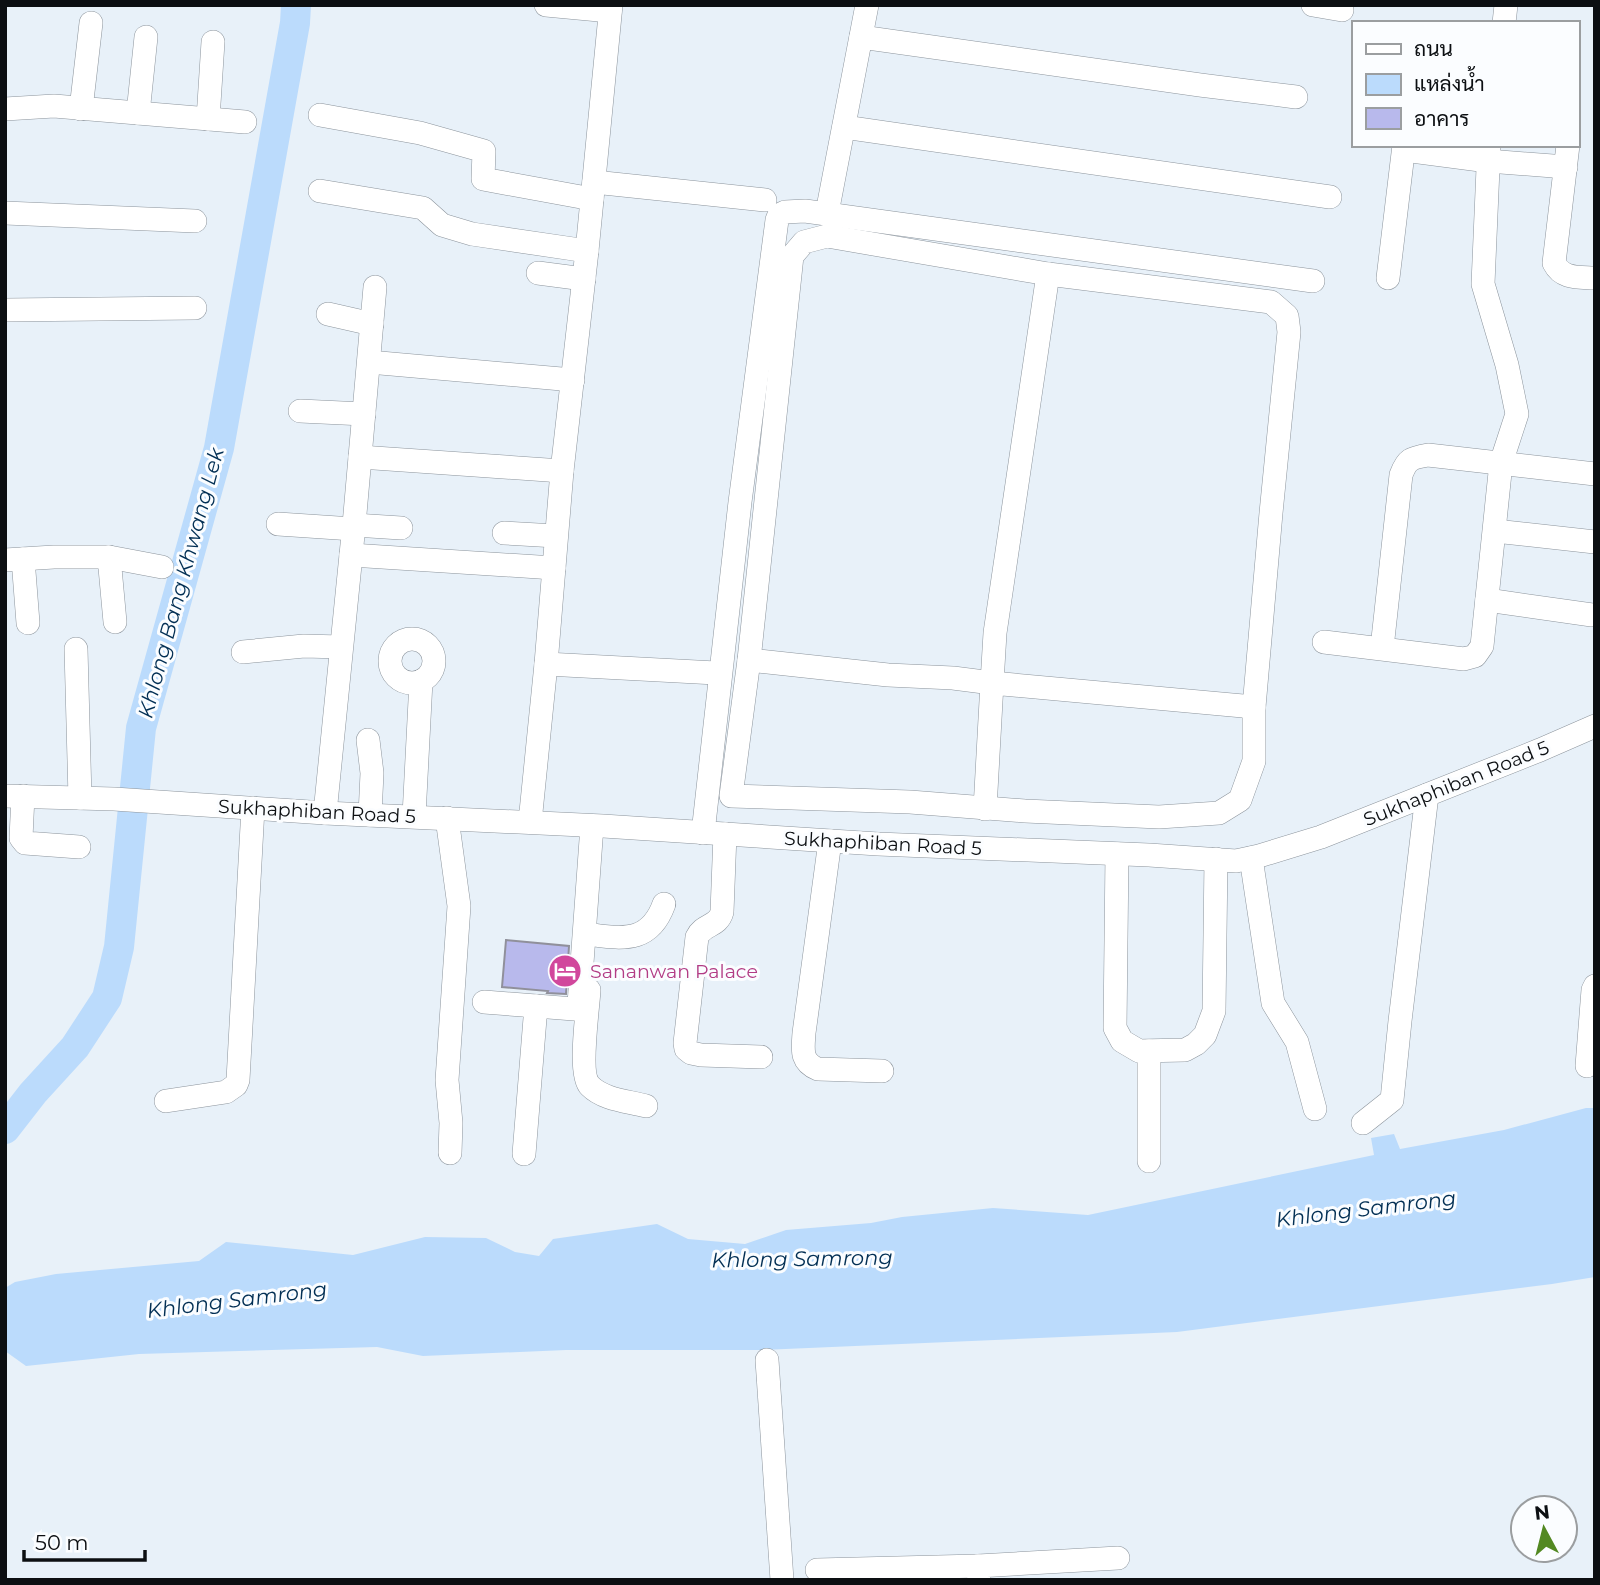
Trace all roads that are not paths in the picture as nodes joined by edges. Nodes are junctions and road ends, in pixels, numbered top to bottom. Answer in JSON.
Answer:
{"nodes":[{"id":1,"x":546,"y":5,"type":"edge"},
{"id":2,"x":867,"y":5,"type":"edge"},
{"id":3,"x":1313,"y":5,"type":"edge"},
{"id":4,"x":610,"y":8,"type":"edge"},
{"id":5,"x":1342,"y":9,"type":"dead end"},
{"id":6,"x":90,"y":23,"type":"dead end"},
{"id":7,"x":146,"y":37,"type":"dead end"},
{"id":8,"x":861,"y":37,"type":"junction"},
{"id":9,"x":213,"y":42,"type":"dead end"},
{"id":10,"x":1296,"y":97,"type":"dead end"},
{"id":11,"x":5,"y":109,"type":"edge"},
{"id":12,"x":81,"y":109,"type":"junction"},
{"id":13,"x":138,"y":114,"type":"junction"},
{"id":14,"x":320,"y":115,"type":"dead end"},
{"id":15,"x":208,"y":119,"type":"junction"},
{"id":16,"x":245,"y":122,"type":"dead end"},
{"id":17,"x":844,"y":127,"type":"junction"},
{"id":18,"x":1404,"y":148,"type":"edge"},
{"id":19,"x":1489,"y":153,"type":"edge"},
{"id":20,"x":1567,"y":156,"type":"edge"},
{"id":21,"x":593,"y":190,"type":"junction"},
{"id":22,"x":320,"y":191,"type":"dead end"},
{"id":23,"x":1330,"y":197,"type":"dead end"},
{"id":24,"x":765,"y":200,"type":"dead end"},
{"id":25,"x":5,"y":213,"type":"edge"},
{"id":26,"x":827,"y":214,"type":"junction"},
{"id":27,"x":195,"y":221,"type":"dead end"},
{"id":28,"x":587,"y":251,"type":"junction"},
{"id":29,"x":538,"y":273,"type":"dead end"},
{"id":30,"x":1048,"y":274,"type":"junction"},
{"id":31,"x":1388,"y":278,"type":"dead end"},
{"id":32,"x":1594,"y":278,"type":"edge"},
{"id":33,"x":584,"y":279,"type":"junction"},
{"id":34,"x":1312,"y":281,"type":"dead end"},
{"id":35,"x":375,"y":286,"type":"dead end"},
{"id":36,"x":195,"y":307,"type":"dead end"},
{"id":37,"x":5,"y":310,"type":"edge"},
{"id":38,"x":328,"y":314,"type":"dead end"},
{"id":39,"x":372,"y":324,"type":"junction"},
{"id":40,"x":369,"y":362,"type":"junction"},
{"id":41,"x":573,"y":380,"type":"junction"},
{"id":42,"x":300,"y":411,"type":"dead end"},
{"id":43,"x":364,"y":414,"type":"junction"},
{"id":44,"x":360,"y":457,"type":"junction"},
{"id":45,"x":1501,"y":463,"type":"junction"},
{"id":46,"x":562,"y":471,"type":"junction"},
{"id":47,"x":1595,"y":474,"type":"edge"},
{"id":48,"x":278,"y":524,"type":"dead end"},
{"id":49,"x":354,"y":527,"type":"junction"},
{"id":50,"x":401,"y":528,"type":"dead end"},
{"id":51,"x":1495,"y":531,"type":"junction"},
{"id":52,"x":504,"y":533,"type":"dead end"},
{"id":53,"x":556,"y":536,"type":"junction"},
{"id":54,"x":1595,"y":542,"type":"edge"},
{"id":55,"x":351,"y":555,"type":"junction"},
{"id":56,"x":109,"y":557,"type":"junction"},
{"id":57,"x":14,"y":560,"type":"edge"},
{"id":58,"x":162,"y":567,"type":"dead end"},
{"id":59,"x":554,"y":568,"type":"junction"},
{"id":60,"x":1487,"y":600,"type":"junction"},
{"id":61,"x":1592,"y":615,"type":"dead end"},
{"id":62,"x":115,"y":622,"type":"dead end"},
{"id":63,"x":27,"y":623,"type":"dead end"},
{"id":64,"x":1324,"y":642,"type":"dead end"},
{"id":65,"x":341,"y":647,"type":"junction"},
{"id":66,"x":1382,"y":648,"type":"junction"},
{"id":67,"x":76,"y":649,"type":"dead end"},
{"id":68,"x":243,"y":652,"type":"dead end"},
{"id":69,"x":750,"y":660,"type":"junction"},
{"id":70,"x":546,"y":664,"type":"junction"},
{"id":71,"x":716,"y":673,"type":"dead end"},
{"id":72,"x":421,"y":681,"type":"dead end"},
{"id":73,"x":992,"y":683,"type":"junction"},
{"id":74,"x":1254,"y":707,"type":"junction"},
{"id":75,"x":1595,"y":726,"type":"edge"},
{"id":76,"x":368,"y":740,"type":"dead end"},
{"id":77,"x":1427,"y":795,"type":"junction"},
{"id":78,"x":14,"y":796,"type":"edge"},
{"id":79,"x":80,"y":798,"type":"junction"},
{"id":80,"x":253,"y":808,"type":"junction"},
{"id":81,"x":988,"y":809,"type":"junction"},
{"id":82,"x":325,"y":813,"type":"junction"},
{"id":83,"x":370,"y":815,"type":"junction"},
{"id":84,"x":414,"y":816,"type":"junction"},
{"id":85,"x":447,"y":818,"type":"junction"},
{"id":86,"x":530,"y":822,"type":"junction"},
{"id":87,"x":597,"y":826,"type":"junction"},
{"id":88,"x":714,"y":834,"type":"junction"},
{"id":89,"x":830,"y":841,"type":"junction"},
{"id":90,"x":79,"y":847,"type":"dead end"},
{"id":91,"x":988,"y":849,"type":"junction"},
{"id":92,"x":1117,"y":854,"type":"junction"},
{"id":93,"x":1251,"y":858,"type":"junction"},
{"id":94,"x":1216,"y":859,"type":"junction"},
{"id":95,"x":664,"y":904,"type":"dead end"},
{"id":96,"x":594,"y":935,"type":"junction"},
{"id":97,"x":1595,"y":986,"type":"edge"},
{"id":98,"x":484,"y":1002,"type":"dead end"},
{"id":99,"x":536,"y":1006,"type":"junction"},
{"id":100,"x":1149,"y":1051,"type":"junction"},
{"id":101,"x":761,"y":1058,"type":"dead end"},
{"id":102,"x":1587,"y":1066,"type":"dead end"},
{"id":103,"x":882,"y":1071,"type":"dead end"},
{"id":104,"x":166,"y":1101,"type":"dead end"},
{"id":105,"x":646,"y":1105,"type":"dead end"},
{"id":106,"x":1315,"y":1109,"type":"dead end"},
{"id":107,"x":1363,"y":1123,"type":"dead end"},
{"id":108,"x":450,"y":1153,"type":"dead end"},
{"id":109,"x":524,"y":1154,"type":"dead end"},
{"id":110,"x":1149,"y":1161,"type":"dead end"},
{"id":111,"x":767,"y":1360,"type":"dead end"},
{"id":112,"x":1118,"y":1558,"type":"dead end"},
{"id":113,"x":817,"y":1570,"type":"dead end"},
{"id":114,"x":978,"y":1573,"type":"edge"},
{"id":115,"x":782,"y":1580,"type":"edge"}],
"edges":[{"from":1,"to":4,"type":"street"},
{"from":2,"to":8,"type":"street"},
{"from":3,"to":5,"type":"street"},
{"from":4,"to":21,"type":"street"},
{"from":6,"to":12,"type":"street"},
{"from":7,"to":13,"type":"street"},
{"from":8,"to":10,"type":"street"},
{"from":8,"to":17,"type":"street"},
{"from":9,"to":15,"type":"street"},
{"from":11,"to":12,"type":"street"},
{"from":12,"to":13,"type":"street"},
{"from":13,"to":15,"type":"street"},
{"from":14,"to":21,"type":"street"},
{"from":15,"to":16,"type":"street"},
{"from":17,"to":23,"type":"street"},
{"from":17,"to":26,"type":"street"},
{"from":18,"to":19,"type":"street"},
{"from":18,"to":31,"type":"street"},
{"from":19,"to":20,"type":"street"},
{"from":19,"to":45,"type":"street"},
{"from":20,"to":32,"type":"street"},
{"from":21,"to":24,"type":"street"},
{"from":21,"to":28,"type":"street"},
{"from":22,"to":28,"type":"street"},
{"from":25,"to":27,"type":"street"},
{"from":26,"to":34,"type":"street"},
{"from":26,"to":88,"type":"street"},
{"from":28,"to":33,"type":"street"},
{"from":29,"to":33,"type":"street"},
{"from":30,"to":69,"type":"street"},
{"from":30,"to":73,"type":"street"},
{"from":30,"to":74,"type":"street"},
{"from":33,"to":41,"type":"street"},
{"from":35,"to":39,"type":"street"},
{"from":36,"to":37,"type":"street"},
{"from":38,"to":39,"type":"street"},
{"from":39,"to":40,"type":"street"},
{"from":40,"to":41,"type":"street"},
{"from":40,"to":43,"type":"street"},
{"from":41,"to":46,"type":"street"},
{"from":42,"to":43,"type":"street"},
{"from":43,"to":44,"type":"street"},
{"from":44,"to":46,"type":"street"},
{"from":44,"to":49,"type":"street"},
{"from":45,"to":47,"type":"street"},
{"from":45,"to":51,"type":"street"},
{"from":45,"to":66,"type":"street"},
{"from":46,"to":53,"type":"street"},
{"from":48,"to":49,"type":"street"},
{"from":49,"to":50,"type":"street"},
{"from":49,"to":55,"type":"street"},
{"from":51,"to":54,"type":"street"},
{"from":51,"to":60,"type":"street"},
{"from":52,"to":53,"type":"street"},
{"from":53,"to":59,"type":"street"},
{"from":55,"to":59,"type":"street"},
{"from":55,"to":65,"type":"street"},
{"from":56,"to":57,"type":"street"},
{"from":56,"to":58,"type":"street"},
{"from":56,"to":62,"type":"street"},
{"from":57,"to":63,"type":"street"},
{"from":59,"to":70,"type":"street"},
{"from":60,"to":61,"type":"street"},
{"from":60,"to":66,"type":"street"},
{"from":64,"to":66,"type":"street"},
{"from":65,"to":68,"type":"street"},
{"from":65,"to":82,"type":"street"},
{"from":67,"to":79,"type":"street"},
{"from":69,"to":73,"type":"street"},
{"from":69,"to":81,"type":"street"},
{"from":70,"to":71,"type":"street"},
{"from":70,"to":86,"type":"street"},
{"from":72,"to":84,"type":"street"},
{"from":73,"to":74,"type":"street"},
{"from":73,"to":81,"type":"street"},
{"from":74,"to":81,"type":"street"},
{"from":75,"to":77,"type":"street","name":"Sukhaphiban Road 5"},
{"from":76,"to":83,"type":"street"},
{"from":77,"to":93,"type":"street","name":"Sukhaphiban Road 5"},
{"from":77,"to":107,"type":"street"},
{"from":78,"to":79,"type":"street","name":"Sukhaphiban Road 5"},
{"from":78,"to":90,"type":"street"},
{"from":79,"to":80,"type":"street","name":"Sukhaphiban Road 5"},
{"from":80,"to":82,"type":"street","name":"Sukhaphiban Road 5"},
{"from":80,"to":104,"type":"street"},
{"from":81,"to":91,"type":"street"},
{"from":82,"to":83,"type":"street","name":"Sukhaphiban Road 5"},
{"from":83,"to":84,"type":"street","name":"Sukhaphiban Road 5"},
{"from":84,"to":85,"type":"street","name":"Sukhaphiban Road 5"},
{"from":85,"to":86,"type":"street","name":"Sukhaphiban Road 5"},
{"from":85,"to":108,"type":"street"},
{"from":86,"to":87,"type":"street","name":"Sukhaphiban Road 5"},
{"from":87,"to":88,"type":"street","name":"Sukhaphiban Road 5"},
{"from":87,"to":96,"type":"street"},
{"from":87,"to":99,"type":"street"},
{"from":88,"to":89,"type":"street","name":"Sukhaphiban Road 5"},
{"from":88,"to":101,"type":"street"},
{"from":89,"to":91,"type":"street","name":"Sukhaphiban Road 5"},
{"from":89,"to":103,"type":"street"},
{"from":91,"to":92,"type":"street","name":"Sukhaphiban Road 5"},
{"from":92,"to":94,"type":"street","name":"Sukhaphiban Road 5"},
{"from":92,"to":100,"type":"street"},
{"from":93,"to":94,"type":"street","name":"Sukhaphiban Road 5"},
{"from":93,"to":106,"type":"street"},
{"from":94,"to":100,"type":"street"},
{"from":95,"to":96,"type":"street"},
{"from":96,"to":105,"type":"street"},
{"from":97,"to":102,"type":"street"},
{"from":98,"to":99,"type":"street"},
{"from":99,"to":109,"type":"street"},
{"from":100,"to":110,"type":"street"},
{"from":111,"to":115,"type":"street"},
{"from":112,"to":114,"type":"street"},
{"from":113,"to":114,"type":"street"}]}
